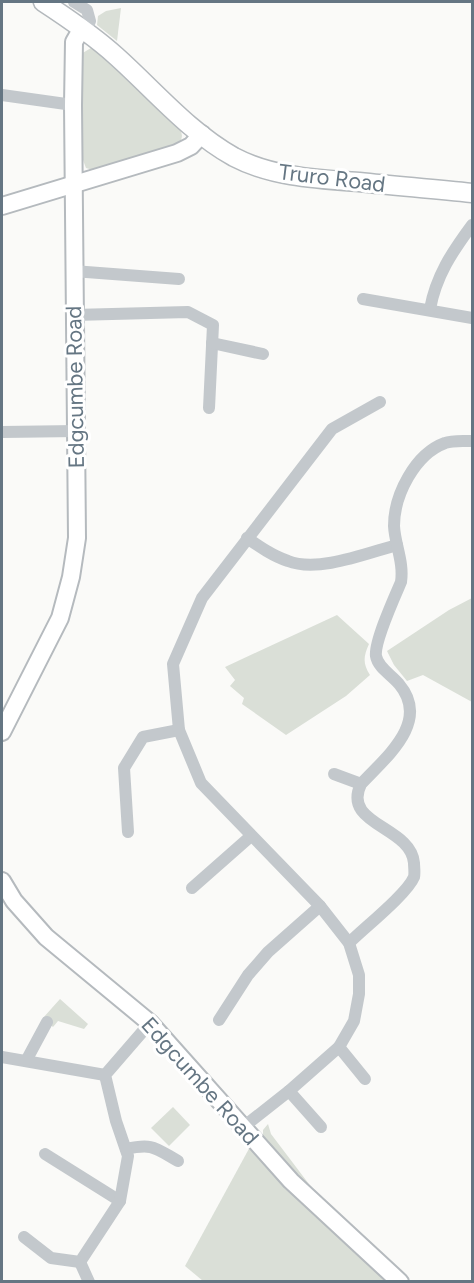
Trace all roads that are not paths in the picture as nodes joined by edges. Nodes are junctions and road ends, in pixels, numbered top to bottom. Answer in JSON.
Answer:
{"nodes":[{"id":1,"x":43,"y":2,"type":"edge"},
{"id":2,"x":74,"y":2,"type":"edge"},
{"id":3,"x":83,"y":29,"type":"junction"},
{"id":4,"x":2,"y":94,"type":"edge"},
{"id":5,"x":73,"y":105,"type":"junction"},
{"id":6,"x":202,"y":134,"type":"junction"},
{"id":7,"x":74,"y":183,"type":"junction"},
{"id":8,"x":472,"y":193,"type":"edge"},
{"id":9,"x":2,"y":206,"type":"edge"},
{"id":10,"x":472,"y":225,"type":"edge"},
{"id":11,"x":73,"y":271,"type":"junction"},
{"id":12,"x":179,"y":279,"type":"dead end"},
{"id":13,"x":363,"y":299,"type":"dead end"},
{"id":14,"x":430,"y":309,"type":"junction"},
{"id":15,"x":74,"y":315,"type":"junction"},
{"id":16,"x":472,"y":318,"type":"edge"},
{"id":17,"x":212,"y":344,"type":"junction"},
{"id":18,"x":263,"y":354,"type":"dead end"},
{"id":19,"x":380,"y":402,"type":"dead end"},
{"id":20,"x":209,"y":408,"type":"dead end"},
{"id":21,"x":77,"y":431,"type":"junction"},
{"id":22,"x":2,"y":432,"type":"edge"},
{"id":23,"x":472,"y":441,"type":"edge"},
{"id":24,"x":248,"y":538,"type":"junction"},
{"id":25,"x":397,"y":545,"type":"junction"},
{"id":26,"x":179,"y":730,"type":"junction"},
{"id":27,"x":2,"y":732,"type":"edge"},
{"id":28,"x":334,"y":774,"type":"dead end"},
{"id":29,"x":361,"y":784,"type":"junction"},
{"id":30,"x":128,"y":832,"type":"dead end"},
{"id":31,"x":251,"y":836,"type":"junction"},
{"id":32,"x":2,"y":881,"type":"edge"},
{"id":33,"x":192,"y":888,"type":"dead end"},
{"id":34,"x":320,"y":906,"type":"junction"},
{"id":35,"x":350,"y":943,"type":"junction"},
{"id":36,"x":219,"y":1020,"type":"dead end"},
{"id":37,"x":47,"y":1022,"type":"dead end"},
{"id":38,"x":150,"y":1023,"type":"junction"},
{"id":39,"x":339,"y":1047,"type":"junction"},
{"id":40,"x":2,"y":1057,"type":"edge"},
{"id":41,"x":26,"y":1061,"type":"junction"},
{"id":42,"x":105,"y":1075,"type":"junction"},
{"id":43,"x":365,"y":1079,"type":"dead end"},
{"id":44,"x":289,"y":1091,"type":"junction"},
{"id":45,"x":321,"y":1127,"type":"dead end"},
{"id":46,"x":242,"y":1128,"type":"junction"},
{"id":47,"x":126,"y":1149,"type":"junction"},
{"id":48,"x":45,"y":1154,"type":"dead end"},
{"id":49,"x":178,"y":1161,"type":"dead end"},
{"id":50,"x":120,"y":1201,"type":"junction"},
{"id":51,"x":24,"y":1237,"type":"dead end"},
{"id":52,"x":80,"y":1262,"type":"junction"},
{"id":53,"x":89,"y":1281,"type":"edge"},
{"id":54,"x":400,"y":1281,"type":"edge"}],
"edges":[{"from":1,"to":3,"type":"highway","name":"Truro Road"},
{"from":2,"to":3,"type":"street"},
{"from":3,"to":5,"type":"main road","name":"Edgcumbe Road"},
{"from":3,"to":6,"type":"highway","name":"Truro Road"},
{"from":4,"to":5,"type":"street"},
{"from":5,"to":7,"type":"main road","name":"Edgcumbe Road"},
{"from":6,"to":7,"type":"main road"},
{"from":6,"to":8,"type":"highway","name":"Truro Road"},
{"from":7,"to":9,"type":"main road"},
{"from":7,"to":11,"type":"main road","name":"Edgcumbe Road"},
{"from":10,"to":14,"type":"street"},
{"from":11,"to":12,"type":"street"},
{"from":11,"to":15,"type":"main road","name":"Edgcumbe Road"},
{"from":13,"to":14,"type":"street"},
{"from":14,"to":16,"type":"street"},
{"from":15,"to":17,"type":"street"},
{"from":15,"to":21,"type":"main road","name":"Edgcumbe Road"},
{"from":17,"to":18,"type":"street"},
{"from":17,"to":20,"type":"street"},
{"from":19,"to":24,"type":"street"},
{"from":21,"to":22,"type":"street"},
{"from":21,"to":27,"type":"main road","name":"Edgcumbe Road"},
{"from":23,"to":25,"type":"street"},
{"from":24,"to":25,"type":"street"},
{"from":24,"to":26,"type":"street"},
{"from":25,"to":29,"type":"street"},
{"from":26,"to":30,"type":"street"},
{"from":26,"to":31,"type":"street"},
{"from":28,"to":29,"type":"street"},
{"from":29,"to":35,"type":"street"},
{"from":31,"to":33,"type":"street"},
{"from":31,"to":34,"type":"street"},
{"from":32,"to":38,"type":"main road","name":"Edgcumbe Road"},
{"from":34,"to":35,"type":"street"},
{"from":34,"to":36,"type":"street"},
{"from":35,"to":39,"type":"street"},
{"from":37,"to":41,"type":"street"},
{"from":38,"to":42,"type":"street"},
{"from":38,"to":46,"type":"main road","name":"Edgcumbe Road"},
{"from":39,"to":43,"type":"street"},
{"from":39,"to":44,"type":"street"},
{"from":40,"to":41,"type":"street"},
{"from":41,"to":42,"type":"street"},
{"from":42,"to":47,"type":"street"},
{"from":44,"to":45,"type":"street"},
{"from":44,"to":46,"type":"street"},
{"from":46,"to":54,"type":"main road","name":"Edgcumbe Road"},
{"from":47,"to":49,"type":"street"},
{"from":47,"to":50,"type":"street"},
{"from":48,"to":50,"type":"street"},
{"from":50,"to":52,"type":"street"},
{"from":51,"to":52,"type":"street"},
{"from":52,"to":53,"type":"street"}]}
